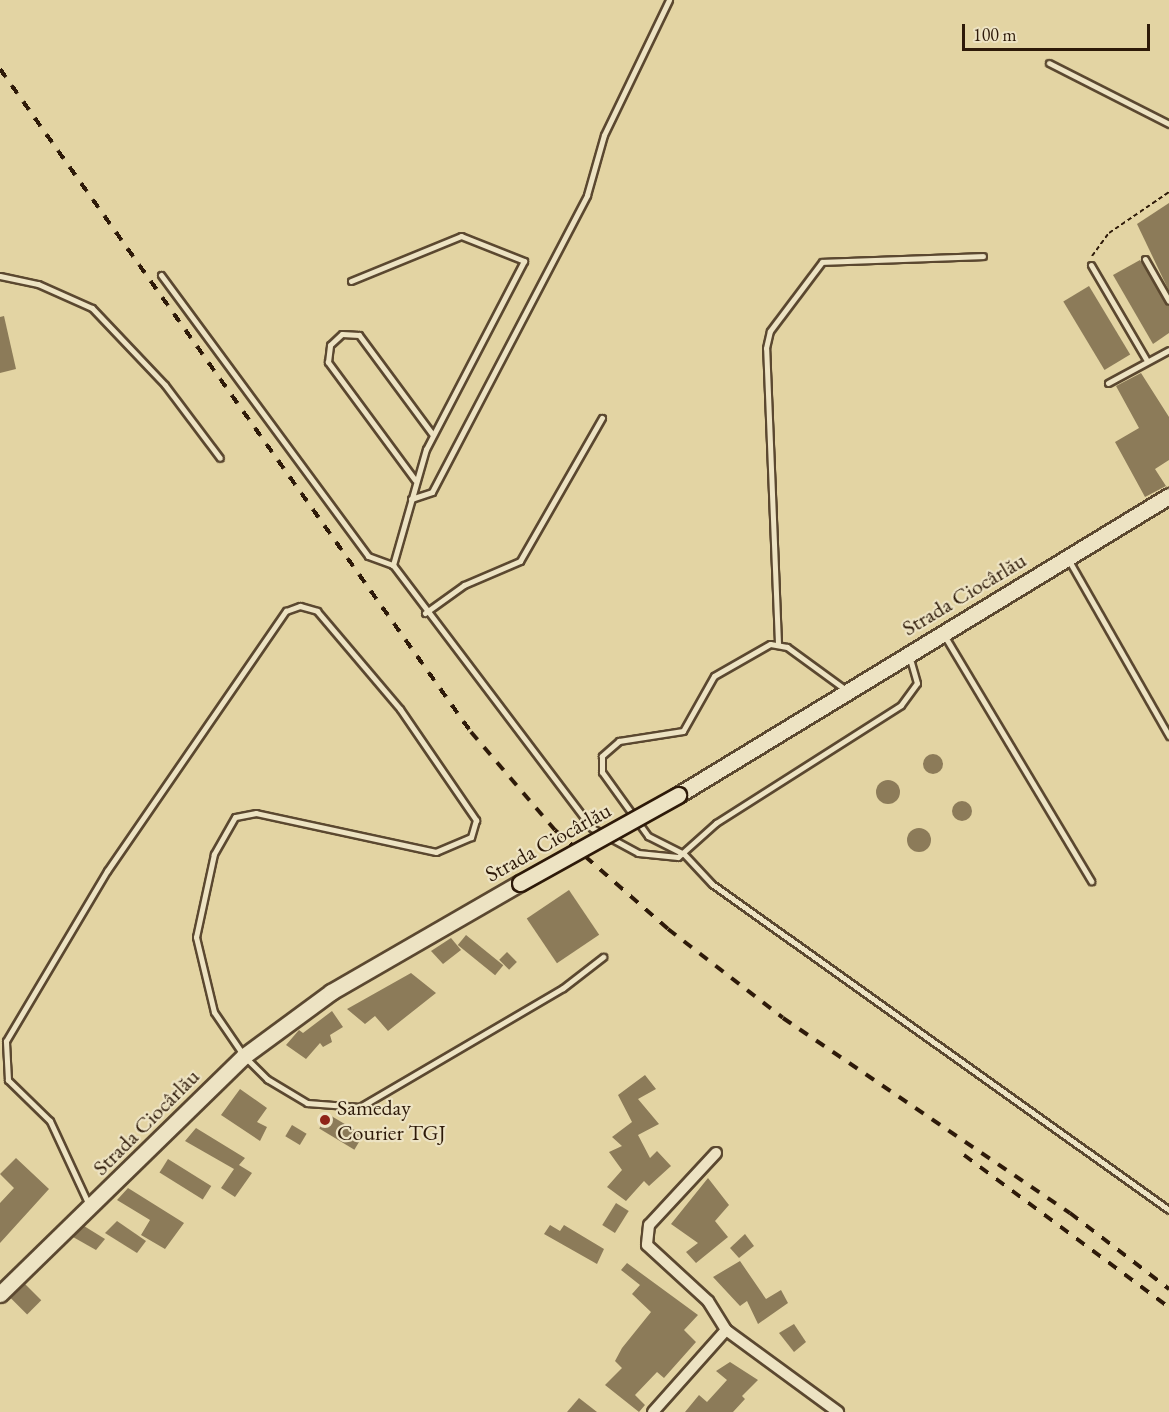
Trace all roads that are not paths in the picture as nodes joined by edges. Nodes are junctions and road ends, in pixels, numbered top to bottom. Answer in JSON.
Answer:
{"nodes":[{"id":1,"x":669,"y":0,"type":"edge"},
{"id":2,"x":1048,"y":63,"type":"dead end"},
{"id":3,"x":1169,"y":124,"type":"edge"},
{"id":4,"x":983,"y":256,"type":"dead end"},
{"id":5,"x":1145,"y":259,"type":"dead end"},
{"id":6,"x":1091,"y":265,"type":"road end"},
{"id":7,"x":161,"y":275,"type":"dead end"},
{"id":8,"x":0,"y":276,"type":"edge"},
{"id":9,"x":351,"y":281,"type":"dead end"},
{"id":10,"x":1169,"y":302,"type":"edge"},
{"id":11,"x":1169,"y":350,"type":"edge"},
{"id":12,"x":1146,"y":359,"type":"junction"},
{"id":13,"x":1108,"y":383,"type":"dead end"},
{"id":14,"x":602,"y":418,"type":"dead end"},
{"id":15,"x":433,"y":435,"type":"junction"},
{"id":16,"x":220,"y":458,"type":"dead end"},
{"id":17,"x":416,"y":480,"type":"junction"},
{"id":18,"x":1169,"y":496,"type":"edge"},
{"id":19,"x":411,"y":499,"type":"junction"},
{"id":20,"x":1067,"y":558,"type":"junction"},
{"id":21,"x":393,"y":565,"type":"junction"},
{"id":22,"x":425,"y":613,"type":"junction"},
{"id":23,"x":942,"y":633,"type":"junction"},
{"id":24,"x":778,"y":643,"type":"junction"},
{"id":25,"x":909,"y":653,"type":"junction"},
{"id":26,"x":848,"y":691,"type":"junction"},
{"id":27,"x":1169,"y":736,"type":"edge"},
{"id":28,"x":684,"y":854,"type":"junction"},
{"id":29,"x":1090,"y":881,"type":"dead end"},
{"id":30,"x":603,"y":957,"type":"dead end"},
{"id":31,"x":244,"y":1056,"type":"junction"},
{"id":32,"x":716,"y":1153,"type":"dead end"},
{"id":33,"x":91,"y":1209,"type":"junction"},
{"id":34,"x":1169,"y":1210,"type":"edge"},
{"id":35,"x":0,"y":1294,"type":"edge"},
{"id":36,"x":726,"y":1330,"type":"junction"},
{"id":37,"x":653,"y":1412,"type":"edge"},
{"id":38,"x":838,"y":1412,"type":"edge"}],
"edges":[{"from":1,"to":19,"type":"lane"},
{"from":2,"to":3,"type":"lane"},
{"from":4,"to":24,"type":"lane"},
{"from":5,"to":10,"type":"lane"},
{"from":6,"to":12,"type":"lane"},
{"from":7,"to":21,"type":"lane"},
{"from":8,"to":16,"type":"lane"},
{"from":9,"to":15,"type":"lane"},
{"from":11,"to":12,"type":"lane"},
{"from":12,"to":13,"type":"lane"},
{"from":14,"to":22,"type":"lane"},
{"from":15,"to":17,"type":"lane"},
{"from":15,"to":17,"type":"lane"},
{"from":17,"to":19,"type":"lane"},
{"from":18,"to":20,"type":"main road","name":"Strada Ciocârlău"},
{"from":19,"to":21,"type":"lane"},
{"from":20,"to":23,"type":"main road","name":"Strada Ciocârlău"},
{"from":20,"to":27,"type":"lane"},
{"from":21,"to":22,"type":"lane"},
{"from":22,"to":28,"type":"lane"},
{"from":23,"to":25,"type":"main road","name":"Strada Ciocârlău"},
{"from":23,"to":29,"type":"lane"},
{"from":24,"to":26,"type":"lane"},
{"from":24,"to":28,"type":"lane"},
{"from":25,"to":26,"type":"main road","name":"Strada Ciocârlău"},
{"from":25,"to":28,"type":"lane"},
{"from":26,"to":31,"type":"main road","name":"Strada Ciocârlău","bridge":true},
{"from":28,"to":34,"type":"lane"},
{"from":30,"to":31,"type":"lane"},
{"from":31,"to":33,"type":"main road","name":"Strada Ciocârlău"},
{"from":31,"to":33,"type":"lane"},
{"from":32,"to":36,"type":"street"},
{"from":33,"to":35,"type":"main road","name":"Strada Ciocârlău"},
{"from":36,"to":37,"type":"street"},
{"from":36,"to":38,"type":"street"}]}
